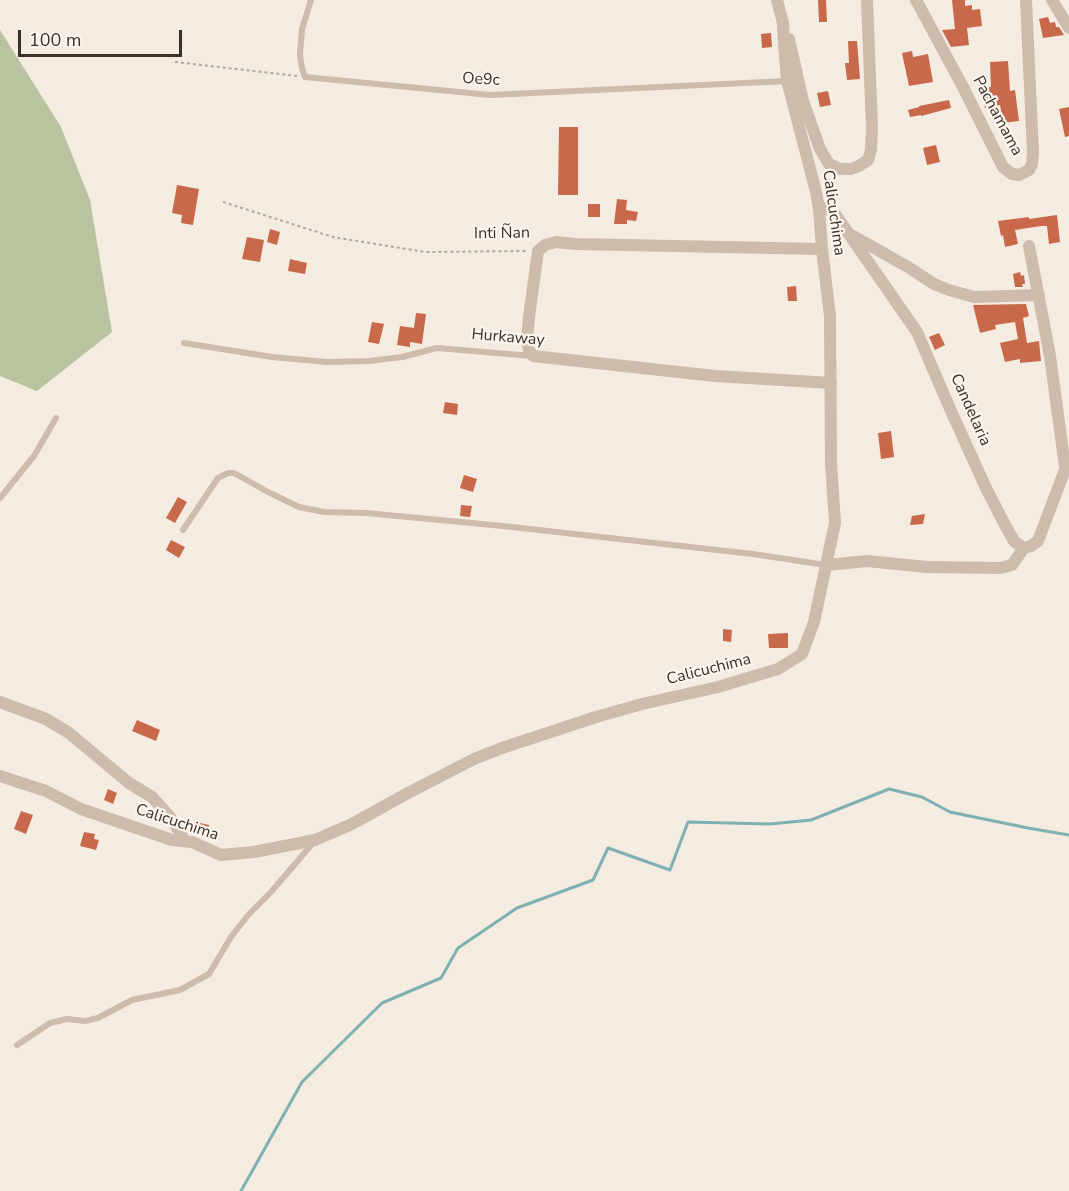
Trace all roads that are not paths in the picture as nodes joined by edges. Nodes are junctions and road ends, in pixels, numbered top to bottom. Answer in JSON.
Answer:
{"nodes":[{"id":1,"x":311,"y":0,"type":"edge"},
{"id":2,"x":777,"y":0,"type":"edge"},
{"id":3,"x":867,"y":0,"type":"edge"},
{"id":4,"x":916,"y":0,"type":"edge"},
{"id":5,"x":1026,"y":0,"type":"edge"},
{"id":6,"x":1052,"y":0,"type":"edge"},
{"id":7,"x":783,"y":23,"type":"junction"},
{"id":8,"x":1069,"y":28,"type":"edge"},
{"id":9,"x":787,"y":81,"type":"junction"},
{"id":10,"x":819,"y":209,"type":"junction"},
{"id":11,"x":849,"y":234,"type":"junction"},
{"id":12,"x":1029,"y":246,"type":"dead end"},
{"id":13,"x":822,"y":249,"type":"junction"},
{"id":14,"x":1039,"y":295,"type":"junction"},
{"id":15,"x":184,"y":343,"type":"dead end"},
{"id":16,"x":533,"y":356,"type":"junction"},
{"id":17,"x":831,"y":383,"type":"junction"},
{"id":18,"x":56,"y":418,"type":"dead end"},
{"id":19,"x":1067,"y":463,"type":"edge"},
{"id":20,"x":0,"y":498,"type":"edge"},
{"id":21,"x":183,"y":530,"type":"dead end"},
{"id":22,"x":1024,"y":548,"type":"junction"},
{"id":23,"x":827,"y":565,"type":"junction"},
{"id":24,"x":0,"y":702,"type":"edge"},
{"id":25,"x":0,"y":776,"type":"edge"},
{"id":26,"x":315,"y":840,"type":"junction"},
{"id":27,"x":185,"y":841,"type":"junction"},
{"id":28,"x":17,"y":1045,"type":"dead end"}],
"edges":[{"from":1,"to":9,"type":"lane","name":"Oe9c"},
{"from":2,"to":7,"type":"street","name":"Calicuchima"},
{"from":3,"to":7,"type":"street"},
{"from":4,"to":5,"type":"street","name":"Pachamama"},
{"from":6,"to":8,"type":"street"},
{"from":7,"to":9,"type":"street","name":"Calicuchima"},
{"from":9,"to":10,"type":"street","name":"Calicuchima"},
{"from":10,"to":11,"type":"street","name":"Candelaria"},
{"from":10,"to":13,"type":"street","name":"Calicuchima"},
{"from":11,"to":14,"type":"street"},
{"from":11,"to":22,"type":"street","name":"Candelaria"},
{"from":12,"to":14,"type":"street"},
{"from":13,"to":16,"type":"street","name":"Inti Ñan"},
{"from":13,"to":17,"type":"street","name":"Calicuchima"},
{"from":14,"to":19,"type":"street"},
{"from":15,"to":16,"type":"lane","name":"Hurkaway"},
{"from":16,"to":17,"type":"street","name":"Hurkaway"},
{"from":17,"to":23,"type":"street","name":"Calicuchima"},
{"from":18,"to":20,"type":"lane"},
{"from":19,"to":22,"type":"street"},
{"from":21,"to":23,"type":"lane"},
{"from":22,"to":23,"type":"street"},
{"from":23,"to":26,"type":"street","name":"Calicuchima"},
{"from":24,"to":27,"type":"street"},
{"from":25,"to":27,"type":"street","name":"Calicuchima"},
{"from":26,"to":27,"type":"street","name":"Calicuchima"},
{"from":26,"to":28,"type":"lane"}]}
